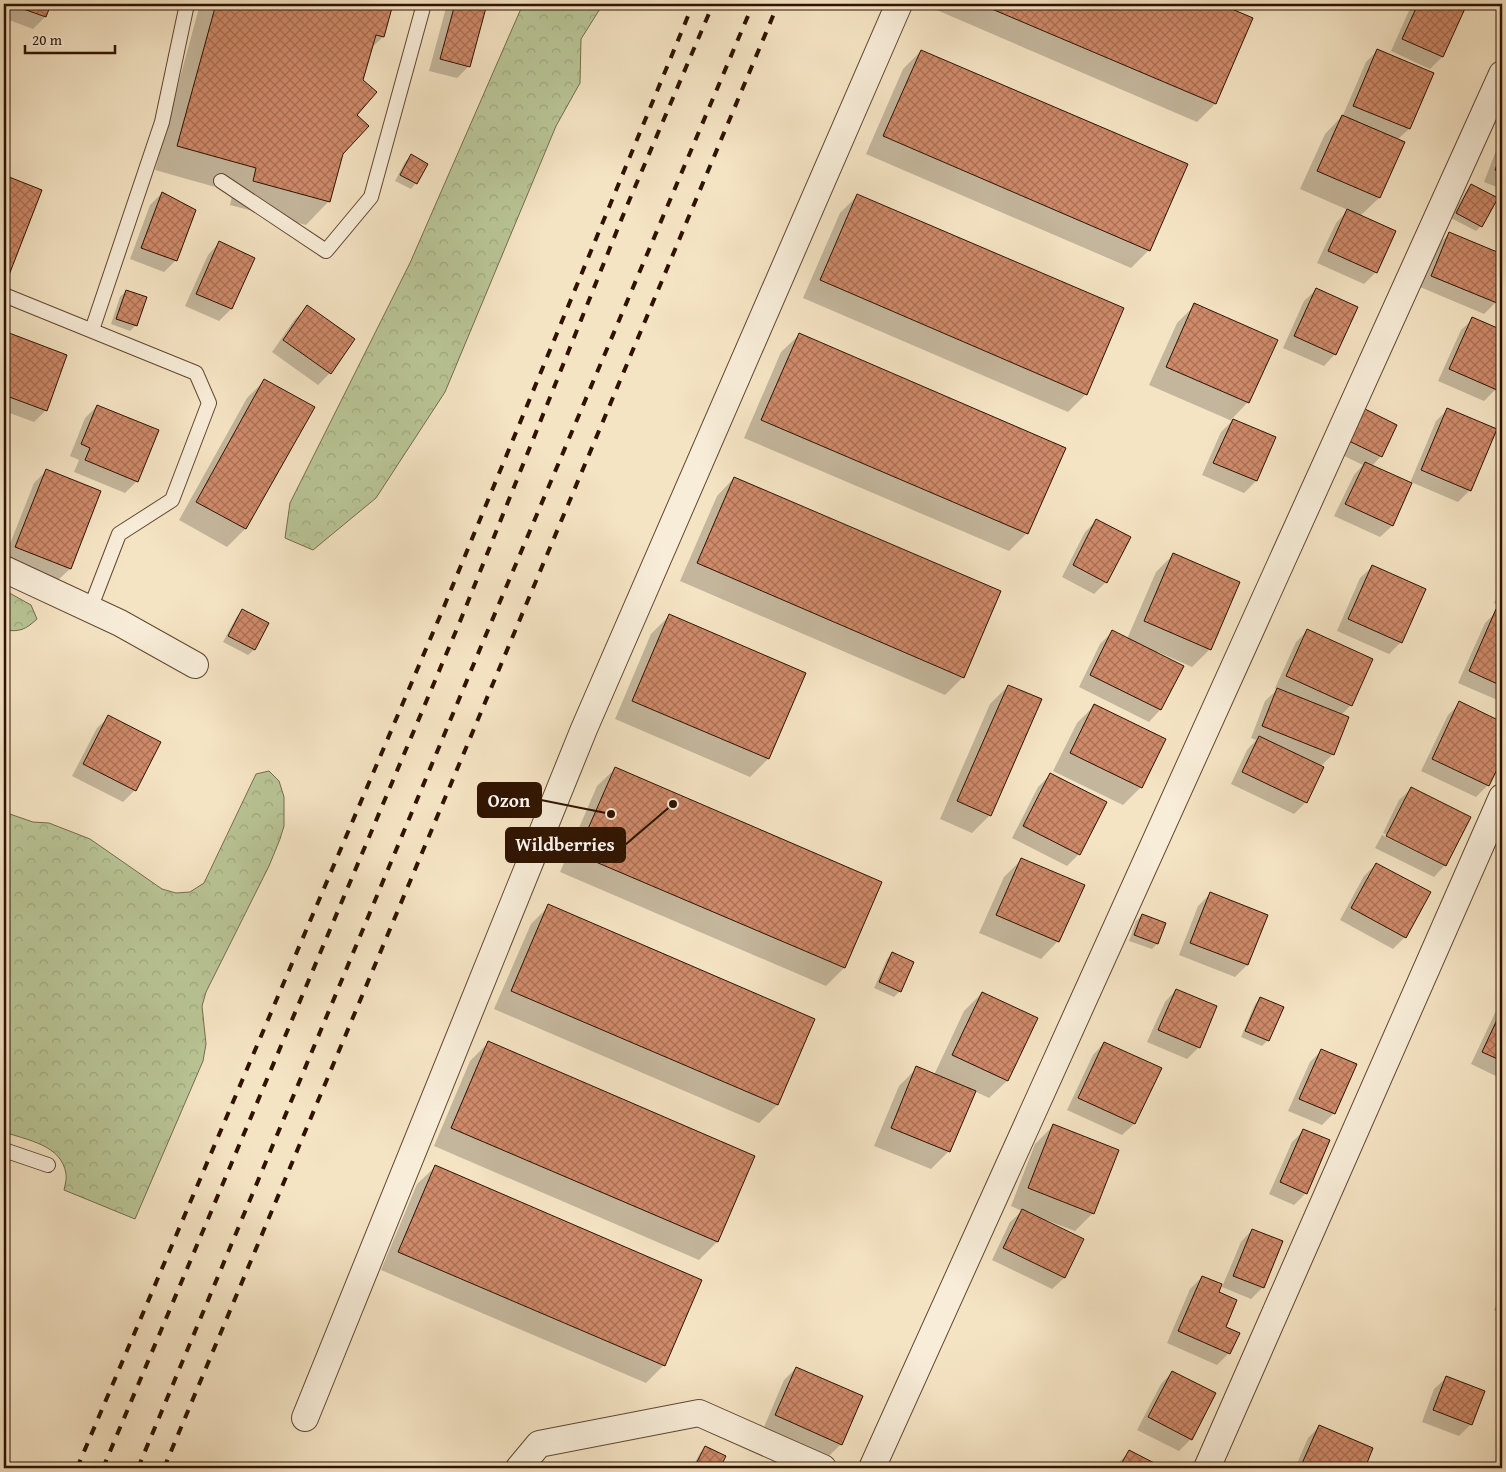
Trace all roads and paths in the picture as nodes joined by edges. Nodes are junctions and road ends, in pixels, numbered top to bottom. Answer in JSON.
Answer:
{"nodes":[{"id":1,"x":187,"y":4,"type":"edge"},
{"id":2,"x":424,"y":4,"type":"edge"},
{"id":3,"x":899,"y":4,"type":"edge"},
{"id":4,"x":1502,"y":74,"type":"edge"},
{"id":5,"x":220,"y":181,"type":"dead end"},
{"id":6,"x":4,"y":295,"type":"edge"},
{"id":7,"x":92,"y":330,"type":"junction"},
{"id":8,"x":4,"y":569,"type":"edge"},
{"id":9,"x":90,"y":609,"type":"junction"},
{"id":10,"x":196,"y":664,"type":"dead end"},
{"id":11,"x":1502,"y":797,"type":"edge"},
{"id":12,"x":4,"y":1150,"type":"edge"},
{"id":13,"x":48,"y":1166,"type":"dead end"},
{"id":14,"x":305,"y":1418,"type":"dead end"},
{"id":15,"x":519,"y":1468,"type":"edge"},
{"id":16,"x":823,"y":1468,"type":"edge"},
{"id":17,"x":872,"y":1468,"type":"edge"},
{"id":18,"x":1207,"y":1468,"type":"edge"}],
"edges":[{"from":1,"to":7,"type":"lane"},
{"from":2,"to":5,"type":"lane"},
{"from":3,"to":14,"type":"street"},
{"from":4,"to":17,"type":"street"},
{"from":6,"to":7,"type":"lane"},
{"from":7,"to":9,"type":"lane"},
{"from":8,"to":9,"type":"street"},
{"from":9,"to":10,"type":"street"},
{"from":11,"to":18,"type":"street"},
{"from":12,"to":13,"type":"lane"},
{"from":15,"to":16,"type":"street"}]}
